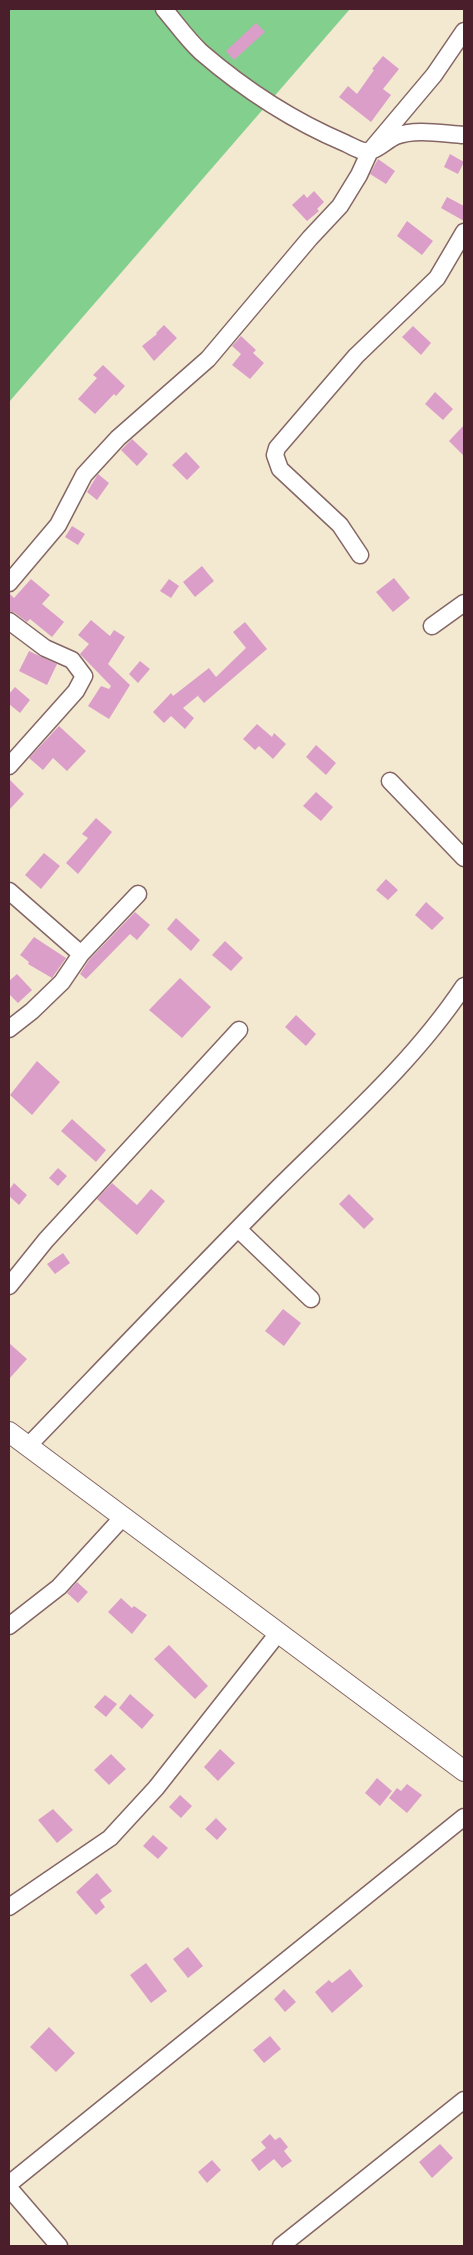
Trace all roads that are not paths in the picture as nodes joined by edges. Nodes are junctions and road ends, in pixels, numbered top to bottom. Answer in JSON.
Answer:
{"nodes":[{"id":1,"x":164,"y":9,"type":"edge"},
{"id":2,"x":464,"y":31,"type":"edge"},
{"id":3,"x":464,"y":135,"type":"edge"},
{"id":4,"x":370,"y":151,"type":"junction"},
{"id":5,"x":464,"y":232,"type":"edge"},
{"id":6,"x":360,"y":555,"type":"dead end"},
{"id":7,"x":9,"y":583,"type":"edge"},
{"id":8,"x":464,"y":603,"type":"edge"},
{"id":9,"x":9,"y":621,"type":"edge"},
{"id":10,"x":432,"y":626,"type":"dead end"},
{"id":11,"x":9,"y":766,"type":"edge"},
{"id":12,"x":390,"y":781,"type":"dead end"},
{"id":13,"x":464,"y":858,"type":"edge"},
{"id":14,"x":9,"y":891,"type":"edge"},
{"id":15,"x":138,"y":894,"type":"dead end"},
{"id":16,"x":82,"y":954,"type":"junction"},
{"id":17,"x":464,"y":986,"type":"edge"},
{"id":18,"x":9,"y":1029,"type":"edge"},
{"id":19,"x":239,"y":1030,"type":"dead end"},
{"id":20,"x":238,"y":1229,"type":"junction"},
{"id":21,"x":9,"y":1286,"type":"edge"},
{"id":22,"x":311,"y":1299,"type":"dead end"},
{"id":23,"x":9,"y":1432,"type":"edge"},
{"id":24,"x":28,"y":1446,"type":"junction"},
{"id":25,"x":123,"y":1517,"type":"junction"},
{"id":26,"x":9,"y":1626,"type":"edge"},
{"id":27,"x":278,"y":1632,"type":"junction"},
{"id":28,"x":464,"y":1771,"type":"edge"},
{"id":29,"x":464,"y":1817,"type":"edge"},
{"id":30,"x":9,"y":1907,"type":"edge"},
{"id":31,"x":464,"y":2100,"type":"edge"},
{"id":32,"x":9,"y":2184,"type":"edge"},
{"id":33,"x":9,"y":2188,"type":"edge"},
{"id":34,"x":59,"y":2246,"type":"edge"},
{"id":35,"x":281,"y":2246,"type":"edge"}],
"edges":[{"from":1,"to":4,"type":"street"},
{"from":2,"to":4,"type":"street"},
{"from":3,"to":4,"type":"street"},
{"from":4,"to":7,"type":"street"},
{"from":5,"to":6,"type":"street"},
{"from":8,"to":10,"type":"street"},
{"from":9,"to":11,"type":"street"},
{"from":12,"to":13,"type":"street"},
{"from":14,"to":16,"type":"street"},
{"from":15,"to":16,"type":"street"},
{"from":16,"to":18,"type":"street"},
{"from":17,"to":20,"type":"street"},
{"from":19,"to":21,"type":"street"},
{"from":20,"to":22,"type":"street"},
{"from":20,"to":24,"type":"street"},
{"from":23,"to":24,"type":"street"},
{"from":24,"to":25,"type":"street"},
{"from":25,"to":26,"type":"street"},
{"from":25,"to":27,"type":"street"},
{"from":27,"to":28,"type":"street"},
{"from":27,"to":30,"type":"street"},
{"from":29,"to":32,"type":"street"},
{"from":31,"to":35,"type":"street"},
{"from":33,"to":34,"type":"street"}]}
